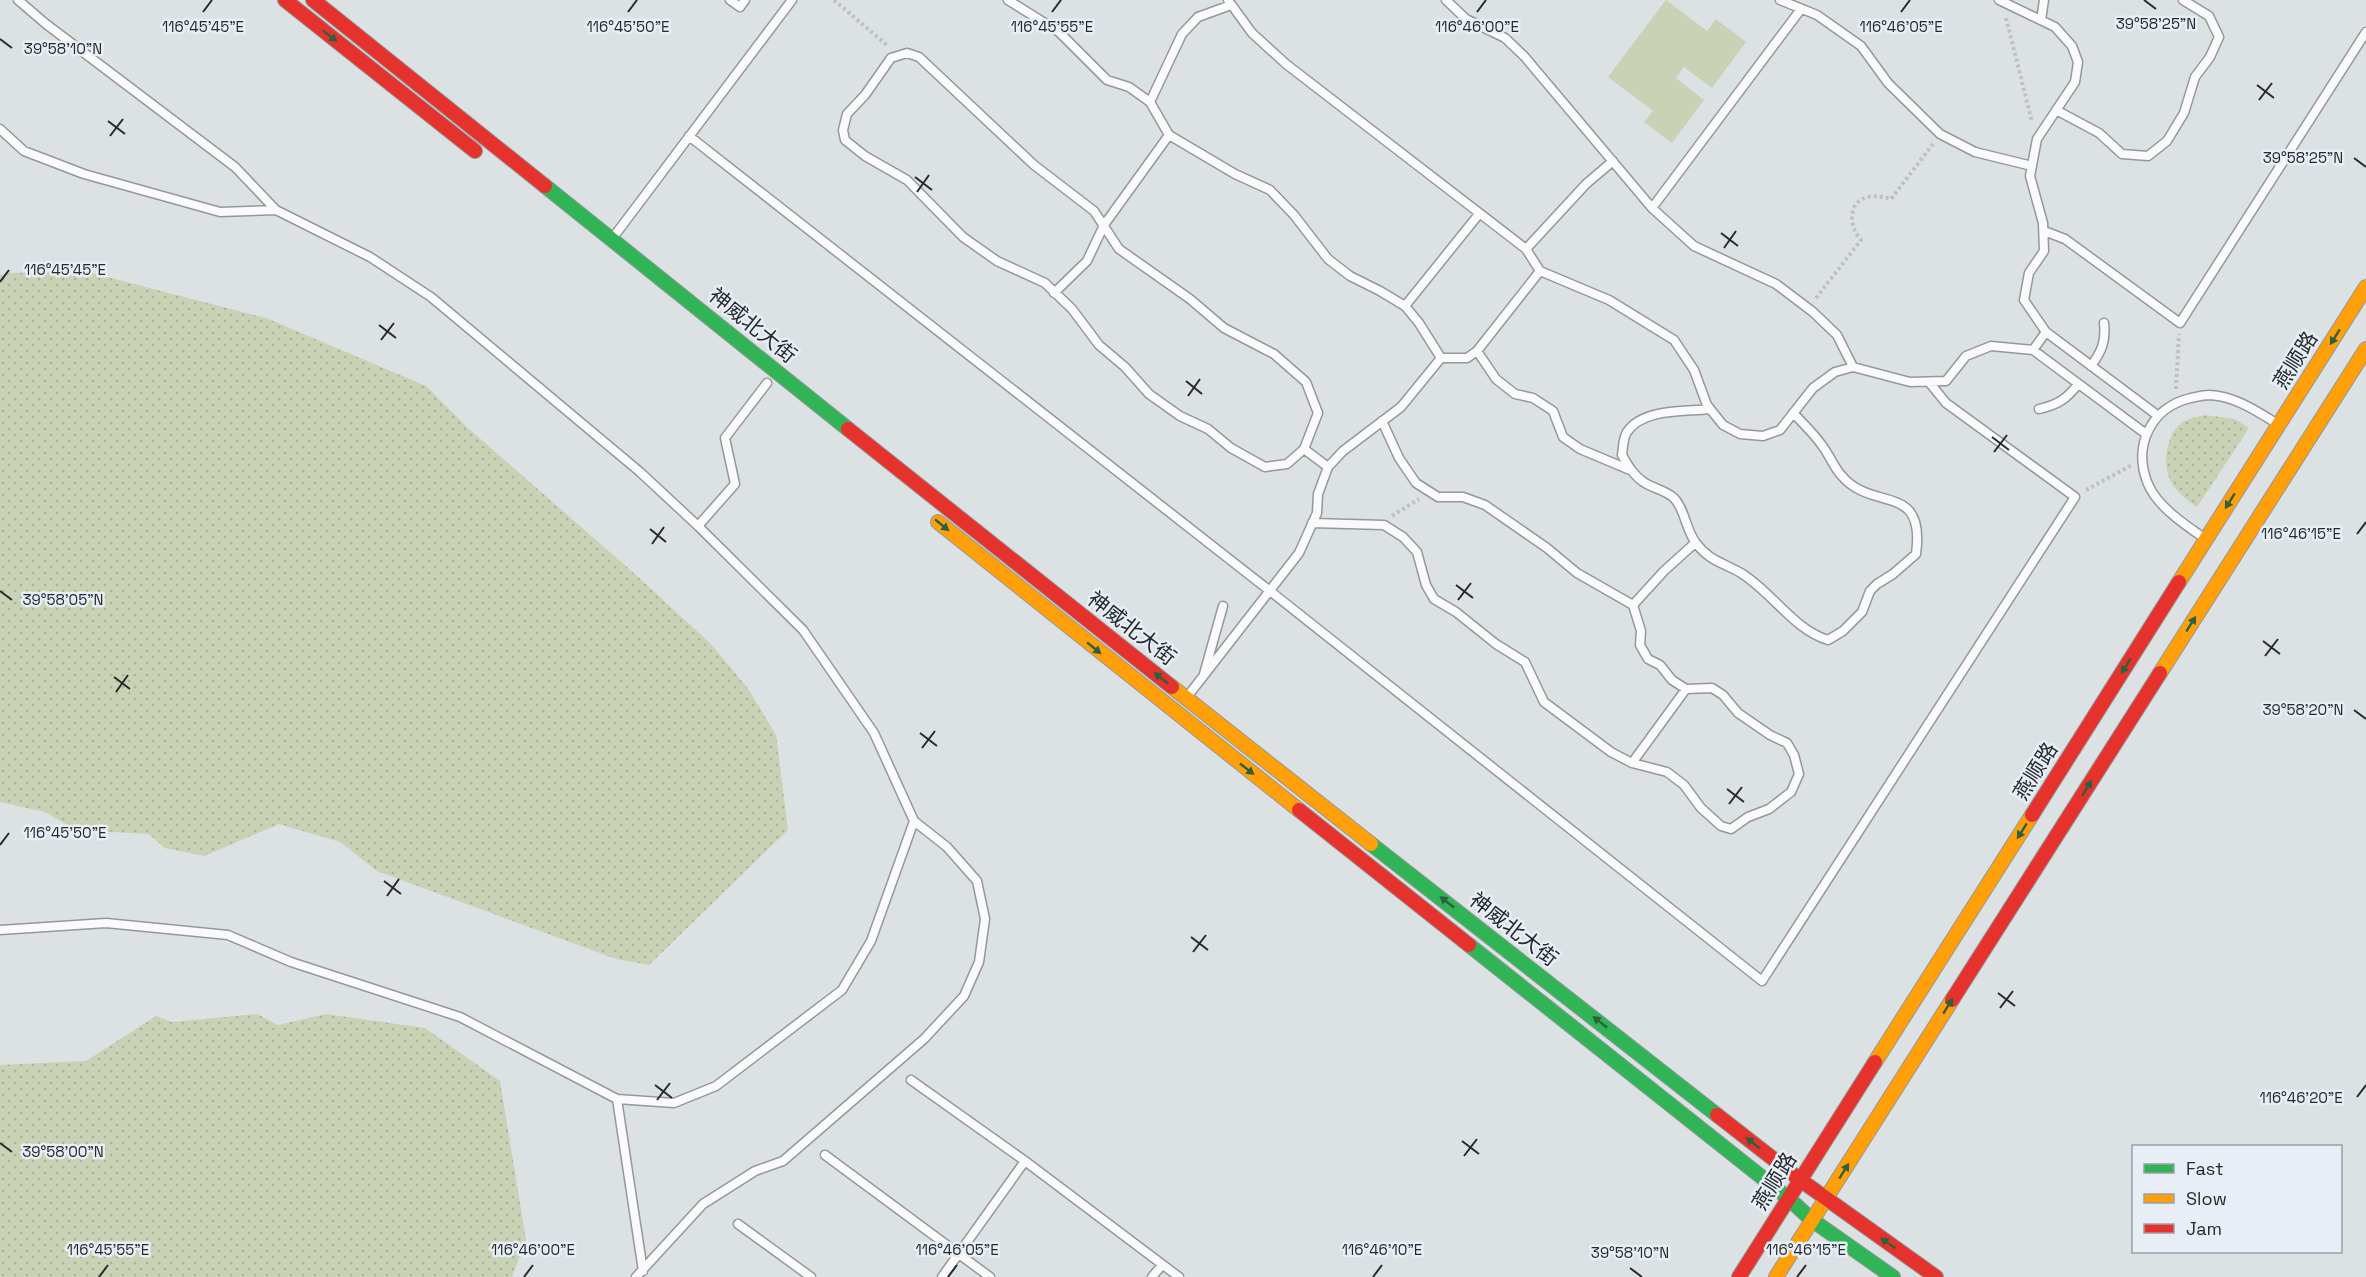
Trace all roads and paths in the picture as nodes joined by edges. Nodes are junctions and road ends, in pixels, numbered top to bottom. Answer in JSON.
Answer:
{"nodes":[{"id":1,"x":18,"y":0,"type":"edge"},
{"id":2,"x":285,"y":0,"type":"edge"},
{"id":3,"x":313,"y":0,"type":"edge"},
{"id":4,"x":730,"y":0,"type":"edge"},
{"id":5,"x":745,"y":0,"type":"edge"},
{"id":6,"x":792,"y":0,"type":"edge"},
{"id":7,"x":834,"y":0,"type":"edge"},
{"id":8,"x":1008,"y":0,"type":"edge"},
{"id":9,"x":1446,"y":0,"type":"edge"},
{"id":10,"x":1780,"y":0,"type":"edge"},
{"id":11,"x":2044,"y":0,"type":"edge"},
{"id":12,"x":2183,"y":0,"type":"edge"},
{"id":13,"x":2000,"y":1,"type":"edge"},
{"id":14,"x":1229,"y":2,"type":"edge"},
{"id":15,"x":1801,"y":9,"type":"junction"},
{"id":16,"x":2041,"y":20,"type":"junction"},
{"id":17,"x":2366,"y":32,"type":"edge"},
{"id":18,"x":891,"y":58,"type":"junction"},
{"id":19,"x":1150,"y":102,"type":"junction"},
{"id":20,"x":2056,"y":110,"type":"junction"},
{"id":21,"x":0,"y":129,"type":"edge"},
{"id":22,"x":1941,"y":134,"type":"junction"},
{"id":23,"x":1169,"y":135,"type":"junction"},
{"id":24,"x":689,"y":136,"type":"junction"},
{"id":25,"x":2037,"y":140,"type":"junction"},
{"id":26,"x":1613,"y":161,"type":"junction"},
{"id":27,"x":489,"y":162,"type":"dead end"},
{"id":28,"x":2032,"y":166,"type":"junction"},
{"id":29,"x":1652,"y":208,"type":"junction"},
{"id":30,"x":276,"y":210,"type":"junction"},
{"id":31,"x":1479,"y":214,"type":"junction"},
{"id":32,"x":1104,"y":225,"type":"junction"},
{"id":33,"x":2044,"y":231,"type":"junction"},
{"id":34,"x":612,"y":239,"type":"junction"},
{"id":35,"x":1526,"y":249,"type":"junction"},
{"id":36,"x":1540,"y":271,"type":"junction"},
{"id":37,"x":2366,"y":287,"type":"edge"},
{"id":38,"x":1054,"y":293,"type":"junction"},
{"id":39,"x":1405,"y":306,"type":"junction"},
{"id":40,"x":1809,"y":308,"type":"junction"},
{"id":41,"x":2104,"y":323,"type":"dead end"},
{"id":42,"x":2180,"y":323,"type":"junction"},
{"id":43,"x":2046,"y":332,"type":"junction"},
{"id":44,"x":2366,"y":349,"type":"edge"},
{"id":45,"x":2033,"y":350,"type":"junction"},
{"id":46,"x":1477,"y":351,"type":"junction"},
{"id":47,"x":1441,"y":358,"type":"junction"},
{"id":48,"x":2091,"y":366,"type":"junction"},
{"id":49,"x":1853,"y":367,"type":"junction"},
{"id":50,"x":1929,"y":381,"type":"junction"},
{"id":51,"x":768,"y":383,"type":"dead end"},
{"id":52,"x":2078,"y":384,"type":"junction"},
{"id":53,"x":2176,"y":402,"type":"junction"},
{"id":54,"x":1710,"y":409,"type":"junction"},
{"id":55,"x":2039,"y":409,"type":"dead end"},
{"id":56,"x":1793,"y":413,"type":"junction"},
{"id":57,"x":2157,"y":415,"type":"junction"},
{"id":58,"x":1382,"y":421,"type":"junction"},
{"id":59,"x":2279,"y":425,"type":"junction"},
{"id":60,"x":2146,"y":434,"type":"junction"},
{"id":61,"x":1304,"y":449,"type":"junction"},
{"id":62,"x":2143,"y":459,"type":"junction"},
{"id":63,"x":1328,"y":467,"type":"junction"},
{"id":64,"x":1630,"y":471,"type":"junction"},
{"id":65,"x":1430,"y":492,"type":"junction"},
{"id":66,"x":2074,"y":497,"type":"junction"},
{"id":67,"x":923,"y":510,"type":"dead end"},
{"id":68,"x":1312,"y":523,"type":"junction"},
{"id":69,"x":1384,"y":525,"type":"junction"},
{"id":70,"x":698,"y":526,"type":"junction"},
{"id":71,"x":2206,"y":539,"type":"junction"},
{"id":72,"x":1695,"y":543,"type":"junction"},
{"id":73,"x":1270,"y":591,"type":"junction"},
{"id":74,"x":1633,"y":605,"type":"junction"},
{"id":75,"x":1223,"y":606,"type":"dead end"},
{"id":76,"x":1203,"y":677,"type":"junction"},
{"id":77,"x":1686,"y":689,"type":"junction"},
{"id":78,"x":1187,"y":698,"type":"junction"},
{"id":79,"x":1632,"y":763,"type":"junction"},
{"id":80,"x":914,"y":821,"type":"junction"},
{"id":81,"x":0,"y":930,"type":"edge"},
{"id":82,"x":911,"y":1080,"type":"dead end"},
{"id":83,"x":617,"y":1099,"type":"junction"},
{"id":84,"x":825,"y":1155,"type":"dead end"},
{"id":85,"x":1025,"y":1161,"type":"junction"},
{"id":86,"x":1799,"y":1179,"type":"junction"},
{"id":87,"x":1788,"y":1198,"type":"junction"},
{"id":88,"x":1826,"y":1199,"type":"junction"},
{"id":89,"x":1812,"y":1220,"type":"junction"},
{"id":90,"x":738,"y":1224,"type":"dead end"},
{"id":91,"x":959,"y":1253,"type":"junction"},
{"id":92,"x":1162,"y":1265,"type":"junction"},
{"id":93,"x":640,"y":1274,"type":"edge"},
{"id":94,"x":811,"y":1277,"type":"edge"},
{"id":95,"x":942,"y":1277,"type":"edge"},
{"id":96,"x":990,"y":1277,"type":"edge"},
{"id":97,"x":1152,"y":1277,"type":"edge"},
{"id":98,"x":1179,"y":1277,"type":"edge"},
{"id":99,"x":1739,"y":1277,"type":"edge"},
{"id":100,"x":1776,"y":1277,"type":"edge"},
{"id":101,"x":1893,"y":1277,"type":"edge"},
{"id":102,"x":1936,"y":1277,"type":"edge"}],
"edges":[{"from":1,"to":30,"type":"lane"},
{"from":2,"to":27,"type":"street","one_way":true},
{"from":3,"to":34,"type":"street","name":"神威北大街"},
{"from":4,"to":5,"type":"lane"},
{"from":6,"to":24,"type":"lane"},
{"from":7,"to":18,"type":"path"},
{"from":8,"to":19,"type":"lane"},
{"from":9,"to":26,"type":"lane"},
{"from":10,"to":15,"type":"lane"},
{"from":11,"to":16,"type":"lane"},
{"from":12,"to":20,"type":"lane"},
{"from":13,"to":16,"type":"lane"},
{"from":13,"to":25,"type":"path"},
{"from":14,"to":19,"type":"lane"},
{"from":14,"to":31,"type":"lane"},
{"from":15,"to":22,"type":"lane"},
{"from":15,"to":29,"type":"lane"},
{"from":16,"to":20,"type":"lane"},
{"from":17,"to":42,"type":"lane"},
{"from":18,"to":32,"type":"lane"},
{"from":18,"to":38,"type":"lane"},
{"from":19,"to":23,"type":"lane"},
{"from":20,"to":25,"type":"lane"},
{"from":21,"to":30,"type":"lane"},
{"from":22,"to":28,"type":"lane"},
{"from":22,"to":40,"type":"path"},
{"from":23,"to":32,"type":"lane"},
{"from":23,"to":39,"type":"lane"},
{"from":24,"to":34,"type":"lane"},
{"from":24,"to":73,"type":"lane"},
{"from":25,"to":28,"type":"lane"},
{"from":26,"to":29,"type":"lane"},
{"from":26,"to":35,"type":"lane"},
{"from":28,"to":33,"type":"lane"},
{"from":29,"to":40,"type":"lane"},
{"from":30,"to":70,"type":"lane"},
{"from":31,"to":35,"type":"lane"},
{"from":31,"to":39,"type":"lane"},
{"from":32,"to":38,"type":"lane"},
{"from":32,"to":61,"type":"lane"},
{"from":33,"to":42,"type":"lane"},
{"from":33,"to":43,"type":"lane"},
{"from":78,"to":34,"type":"street","name":"神威北大街","one_way":true},
{"from":35,"to":36,"type":"lane"},
{"from":36,"to":46,"type":"lane"},
{"from":36,"to":54,"type":"lane"},
{"from":37,"to":59,"type":"street","name":"燕顺路","one_way":true},
{"from":38,"to":61,"type":"lane"},
{"from":39,"to":47,"type":"lane"},
{"from":40,"to":49,"type":"lane"},
{"from":41,"to":48,"type":"lane"},
{"from":42,"to":53,"type":"path"},
{"from":43,"to":45,"type":"lane"},
{"from":43,"to":48,"type":"lane"},
{"from":88,"to":44,"type":"street","one_way":true},
{"from":45,"to":50,"type":"lane"},
{"from":45,"to":52,"type":"lane"},
{"from":46,"to":47,"type":"lane"},
{"from":46,"to":64,"type":"lane"},
{"from":47,"to":58,"type":"lane"},
{"from":48,"to":57,"type":"lane"},
{"from":49,"to":50,"type":"lane"},
{"from":49,"to":56,"type":"lane"},
{"from":50,"to":66,"type":"lane"},
{"from":51,"to":70,"type":"lane"},
{"from":52,"to":55,"type":"lane"},
{"from":52,"to":60,"type":"lane"},
{"from":53,"to":57,"type":"lane"},
{"from":53,"to":59,"type":"lane"},
{"from":54,"to":56,"type":"lane"},
{"from":54,"to":64,"type":"lane"},
{"from":56,"to":72,"type":"lane"},
{"from":57,"to":60,"type":"lane"},
{"from":58,"to":63,"type":"lane"},
{"from":58,"to":65,"type":"lane"},
{"from":59,"to":71,"type":"street","name":"燕顺路","one_way":true},
{"from":60,"to":62,"type":"lane"},
{"from":61,"to":63,"type":"lane"},
{"from":62,"to":66,"type":"path"},
{"from":62,"to":71,"type":"lane"},
{"from":63,"to":68,"type":"lane"},
{"from":64,"to":72,"type":"lane"},
{"from":65,"to":69,"type":"path"},
{"from":65,"to":74,"type":"lane"},
{"from":66,"to":73,"type":"lane"},
{"from":67,"to":87,"type":"street","name":"神威北大街","one_way":true},
{"from":68,"to":69,"type":"lane"},
{"from":68,"to":73,"type":"lane"},
{"from":69,"to":79,"type":"lane"},
{"from":70,"to":80,"type":"lane"},
{"from":71,"to":86,"type":"street","name":"燕顺路","one_way":true},
{"from":72,"to":74,"type":"lane"},
{"from":73,"to":76,"type":"lane"},
{"from":74,"to":77,"type":"lane"},
{"from":75,"to":76,"type":"lane"},
{"from":76,"to":78,"type":"lane"},
{"from":77,"to":79,"type":"lane"},
{"from":77,"to":79,"type":"lane"},
{"from":86,"to":78,"type":"street","name":"神威北大街","one_way":true},
{"from":80,"to":83,"type":"lane"},
{"from":80,"to":93,"type":"lane"},
{"from":81,"to":83,"type":"lane"},
{"from":82,"to":85,"type":"lane"},
{"from":83,"to":93,"type":"lane"},
{"from":84,"to":91,"type":"lane"},
{"from":85,"to":91,"type":"lane"},
{"from":85,"to":92,"type":"lane"},
{"from":86,"to":87,"type":"street","name":"燕顺路"},
{"from":86,"to":88,"type":"street","name":"神威北大街"},
{"from":87,"to":89,"type":"street","name":"神威北大街"},
{"from":87,"to":99,"type":"street","name":"燕顺路"},
{"from":88,"to":89,"type":"street"},
{"from":102,"to":88,"type":"street","name":"神威北大街","one_way":true},
{"from":89,"to":100,"type":"street"},
{"from":89,"to":101,"type":"street","name":"神威北大街"},
{"from":90,"to":94,"type":"lane"},
{"from":91,"to":95,"type":"lane"},
{"from":91,"to":96,"type":"lane"},
{"from":92,"to":97,"type":"lane"},
{"from":92,"to":98,"type":"lane"}]}
